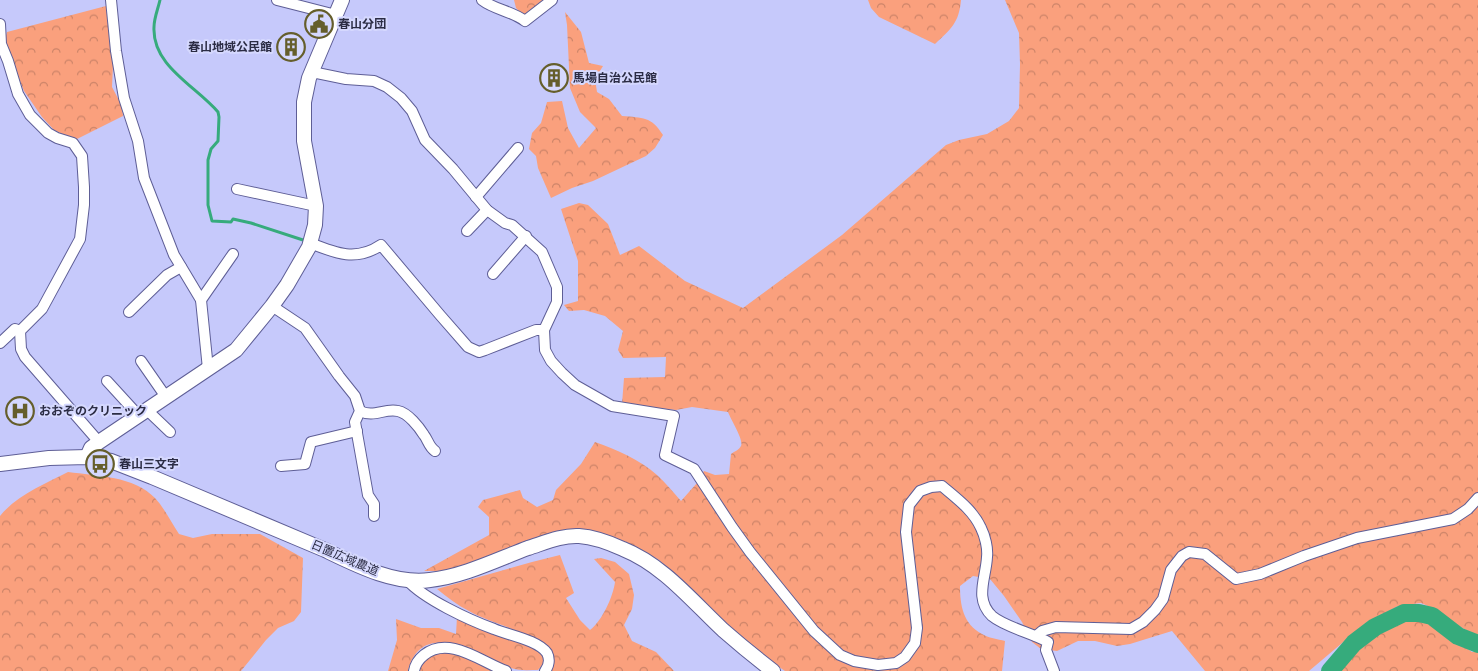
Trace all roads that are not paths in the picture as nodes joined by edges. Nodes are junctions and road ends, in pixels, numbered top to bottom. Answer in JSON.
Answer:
{"nodes":[{"id":1,"x":111,"y":0,"type":"edge"},
{"id":2,"x":277,"y":0,"type":"edge"},
{"id":3,"x":342,"y":0,"type":"edge"},
{"id":4,"x":482,"y":0,"type":"edge"},
{"id":5,"x":552,"y":0,"type":"edge"},
{"id":6,"x":336,"y":15,"type":"junction"},
{"id":7,"x":0,"y":24,"type":"edge"},
{"id":8,"x":312,"y":72,"type":"junction"},
{"id":9,"x":518,"y":148,"type":"dead end"},
{"id":10,"x":237,"y":189,"type":"dead end"},
{"id":11,"x":476,"y":197,"type":"junction"},
{"id":12,"x":316,"y":206,"type":"junction"},
{"id":13,"x":487,"y":210,"type":"junction"},
{"id":14,"x":467,"y":231,"type":"dead end"},
{"id":15,"x":526,"y":236,"type":"junction"},
{"id":16,"x":310,"y":244,"type":"junction"},
{"id":17,"x":233,"y":254,"type":"dead end"},
{"id":18,"x":181,"y":267,"type":"junction"},
{"id":19,"x":493,"y":274,"type":"dead end"},
{"id":20,"x":201,"y":300,"type":"junction"},
{"id":21,"x":272,"y":306,"type":"junction"},
{"id":22,"x":129,"y":312,"type":"dead end"},
{"id":23,"x":544,"y":330,"type":"junction"},
{"id":24,"x":20,"y":331,"type":"junction"},
{"id":25,"x":0,"y":343,"type":"edge"},
{"id":26,"x":141,"y":361,"type":"dead end"},
{"id":27,"x":208,"y":369,"type":"junction"},
{"id":28,"x":107,"y":381,"type":"dead end"},
{"id":29,"x":166,"y":397,"type":"junction"},
{"id":30,"x":360,"y":412,"type":"junction"},
{"id":31,"x":143,"y":413,"type":"junction"},
{"id":32,"x":357,"y":431,"type":"junction"},
{"id":33,"x":170,"y":432,"type":"dead end"},
{"id":34,"x":99,"y":442,"type":"junction"},
{"id":35,"x":435,"y":451,"type":"dead end"},
{"id":36,"x":87,"y":457,"type":"junction"},
{"id":37,"x":0,"y":464,"type":"edge"},
{"id":38,"x":281,"y":466,"type":"dead end"},
{"id":39,"x":1478,"y":498,"type":"edge"},
{"id":40,"x":374,"y":516,"type":"dead end"},
{"id":41,"x":407,"y":580,"type":"junction"},
{"id":42,"x":1036,"y":636,"type":"junction"},
{"id":43,"x":414,"y":671,"type":"edge"},
{"id":44,"x":506,"y":671,"type":"edge"},
{"id":45,"x":545,"y":671,"type":"edge"},
{"id":46,"x":772,"y":671,"type":"edge"},
{"id":47,"x":1054,"y":671,"type":"edge"}],
"edges":[{"from":1,"to":18,"type":"street"},
{"from":2,"to":6,"type":"street"},
{"from":3,"to":6,"type":"street"},
{"from":4,"to":5,"type":"street"},
{"from":6,"to":8,"type":"street"},
{"from":7,"to":24,"type":"street"},
{"from":8,"to":11,"type":"street"},
{"from":8,"to":12,"type":"street"},
{"from":9,"to":11,"type":"street"},
{"from":10,"to":12,"type":"street"},
{"from":11,"to":13,"type":"street"},
{"from":12,"to":16,"type":"street"},
{"from":13,"to":14,"type":"street"},
{"from":13,"to":15,"type":"street"},
{"from":15,"to":19,"type":"street"},
{"from":15,"to":23,"type":"street"},
{"from":16,"to":21,"type":"street"},
{"from":16,"to":23,"type":"street"},
{"from":17,"to":20,"type":"street"},
{"from":18,"to":20,"type":"street"},
{"from":18,"to":22,"type":"street"},
{"from":20,"to":27,"type":"street"},
{"from":21,"to":27,"type":"street"},
{"from":21,"to":30,"type":"street"},
{"from":23,"to":42,"type":"street"},
{"from":24,"to":25,"type":"street"},
{"from":24,"to":34,"type":"street"},
{"from":26,"to":29,"type":"street"},
{"from":27,"to":29,"type":"street"},
{"from":28,"to":31,"type":"street"},
{"from":29,"to":31,"type":"street"},
{"from":30,"to":32,"type":"street"},
{"from":30,"to":35,"type":"street"},
{"from":31,"to":33,"type":"street"},
{"from":31,"to":34,"type":"street"},
{"from":32,"to":38,"type":"street"},
{"from":32,"to":40,"type":"street"},
{"from":34,"to":36,"type":"street"},
{"from":36,"to":37,"type":"street","name":"日置広域農道"},
{"from":36,"to":41,"type":"street","name":"日置広域農道"},
{"from":39,"to":42,"type":"street"},
{"from":41,"to":45,"type":"street"},
{"from":41,"to":46,"type":"street","name":"日置広域農道"},
{"from":42,"to":47,"type":"street"},
{"from":43,"to":44,"type":"street"}]}
